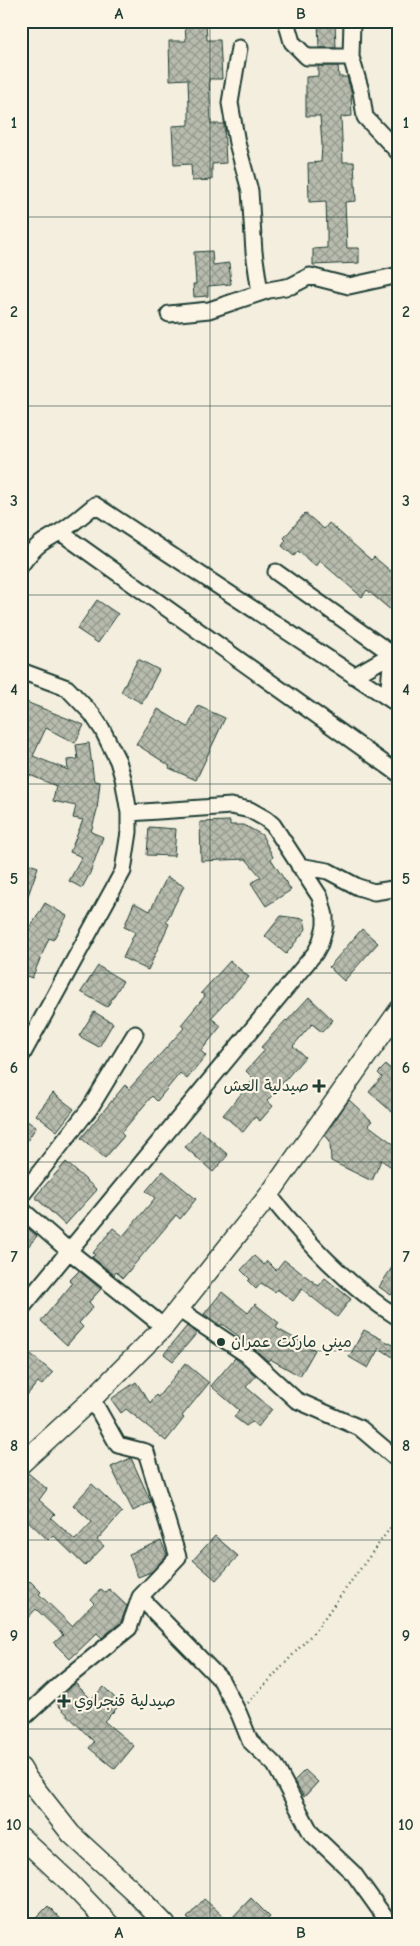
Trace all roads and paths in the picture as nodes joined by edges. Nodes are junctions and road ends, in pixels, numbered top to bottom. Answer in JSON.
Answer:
{"nodes":[{"id":1,"x":286,"y":21,"type":"edge"},
{"id":2,"x":352,"y":21,"type":"edge"},
{"id":3,"x":239,"y":48,"type":"dead end"},
{"id":4,"x":351,"y":57,"type":"junction"},
{"id":5,"x":399,"y":153,"type":"edge"},
{"id":6,"x":399,"y":275,"type":"edge"},
{"id":7,"x":260,"y":293,"type":"junction"},
{"id":8,"x":169,"y":314,"type":"dead end"},
{"id":9,"x":60,"y":532,"type":"junction"},
{"id":10,"x":21,"y":565,"type":"edge"},
{"id":11,"x":276,"y":572,"type":"dead end"},
{"id":12,"x":395,"y":657,"type":"edge"},
{"id":13,"x":21,"y":671,"type":"edge"},
{"id":14,"x":354,"y":676,"type":"junction"},
{"id":15,"x":393,"y":702,"type":"edge"},
{"id":16,"x":399,"y":774,"type":"edge"},
{"id":17,"x":129,"y":813,"type":"junction"},
{"id":18,"x":299,"y":866,"type":"junction"},
{"id":19,"x":399,"y":888,"type":"edge"},
{"id":20,"x":399,"y":1010,"type":"edge"},
{"id":21,"x":136,"y":1034,"type":"dead end"},
{"id":22,"x":21,"y":1057,"type":"edge"},
{"id":23,"x":269,"y":1195,"type":"junction"},
{"id":24,"x":21,"y":1196,"type":"edge"},
{"id":25,"x":21,"y":1209,"type":"edge"},
{"id":26,"x":69,"y":1251,"type":"junction"},
{"id":27,"x":21,"y":1309,"type":"edge"},
{"id":28,"x":178,"y":1309,"type":"junction"},
{"id":29,"x":399,"y":1318,"type":"edge"},
{"id":30,"x":164,"y":1327,"type":"junction"},
{"id":31,"x":92,"y":1399,"type":"junction"},
{"id":32,"x":399,"y":1461,"type":"edge"},
{"id":33,"x":21,"y":1464,"type":"edge"},
{"id":34,"x":399,"y":1516,"type":"edge"},
{"id":35,"x":140,"y":1597,"type":"junction"},
{"id":36,"x":239,"y":1714,"type":"junction"},
{"id":37,"x":21,"y":1720,"type":"edge"},
{"id":38,"x":21,"y":1768,"type":"edge"},
{"id":39,"x":21,"y":1837,"type":"edge"},
{"id":40,"x":110,"y":1925,"type":"edge"},
{"id":41,"x":166,"y":1925,"type":"edge"},
{"id":42,"x":394,"y":1925,"type":"edge"}],
"edges":[{"from":1,"to":4,"type":"street"},
{"from":2,"to":4,"type":"street"},
{"from":3,"to":7,"type":"street"},
{"from":4,"to":5,"type":"street"},
{"from":6,"to":7,"type":"street"},
{"from":7,"to":8,"type":"street"},
{"from":9,"to":10,"type":"street"},
{"from":9,"to":14,"type":"street"},
{"from":9,"to":16,"type":"street"},
{"from":11,"to":12,"type":"street"},
{"from":12,"to":14,"type":"street"},
{"from":12,"to":15,"type":"street"},
{"from":13,"to":17,"type":"street"},
{"from":14,"to":15,"type":"street"},
{"from":17,"to":18,"type":"street"},
{"from":17,"to":22,"type":"street"},
{"from":18,"to":19,"type":"street"},
{"from":18,"to":26,"type":"street"},
{"from":20,"to":23,"type":"main road"},
{"from":21,"to":24,"type":"street"},
{"from":23,"to":28,"type":"main road"},
{"from":23,"to":29,"type":"street"},
{"from":25,"to":26,"type":"street"},
{"from":26,"to":27,"type":"street"},
{"from":26,"to":30,"type":"street"},
{"from":28,"to":30,"type":"main road"},
{"from":28,"to":32,"type":"street"},
{"from":30,"to":31,"type":"main road"},
{"from":31,"to":33,"type":"main road"},
{"from":31,"to":35,"type":"street"},
{"from":34,"to":36,"type":"path"},
{"from":35,"to":36,"type":"street"},
{"from":35,"to":37,"type":"street"},
{"from":36,"to":42,"type":"street"},
{"from":38,"to":41,"type":"main road"},
{"from":39,"to":40,"type":"main road"}]}
